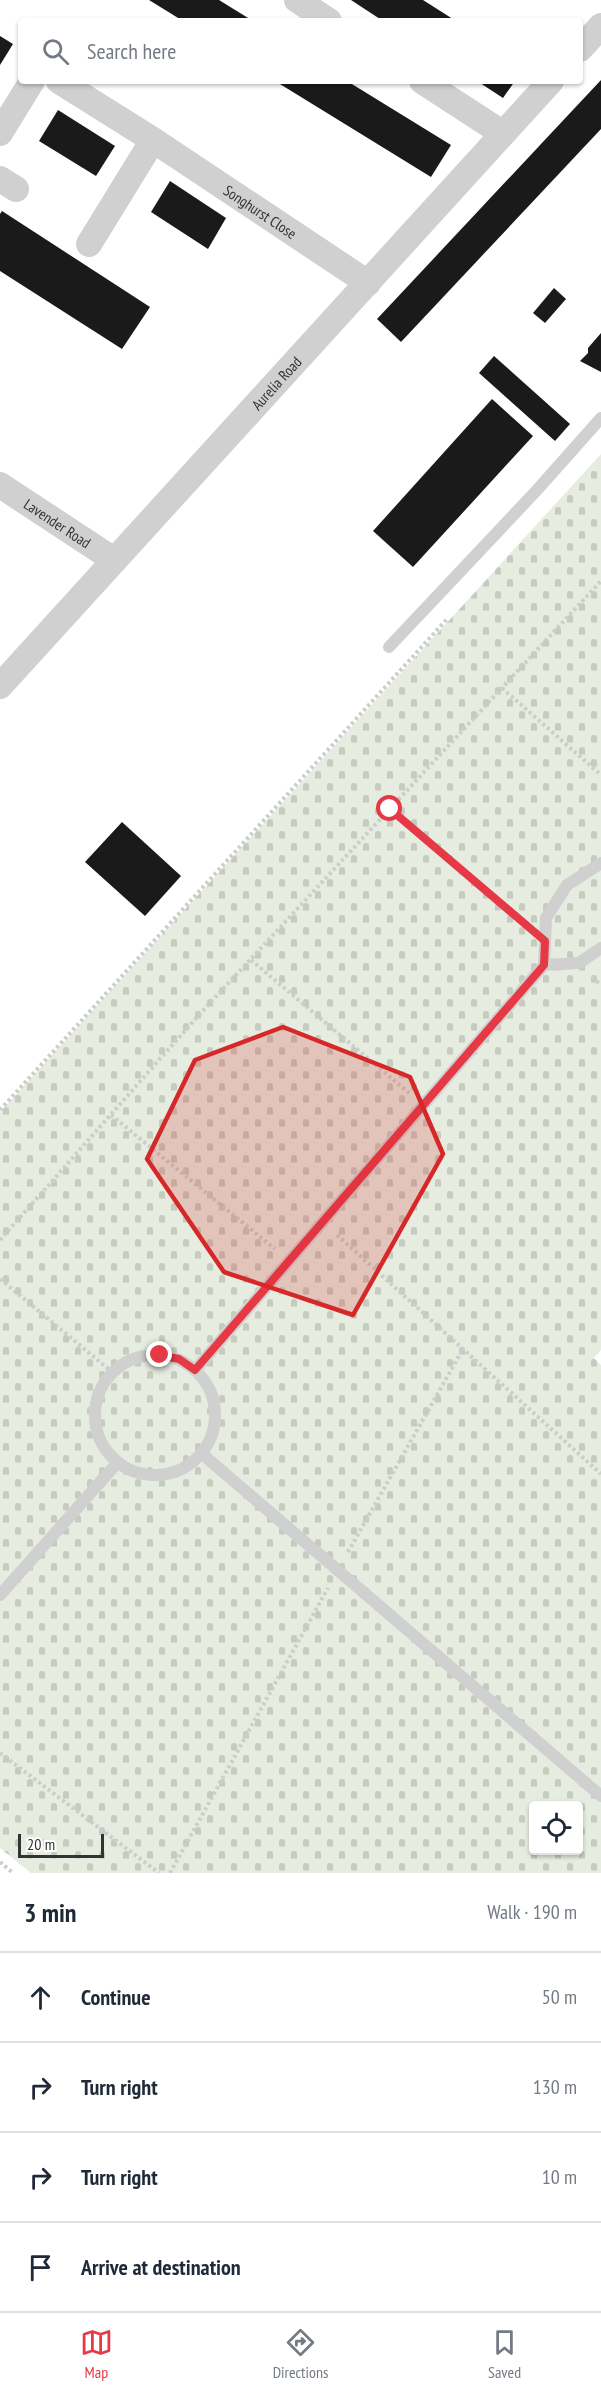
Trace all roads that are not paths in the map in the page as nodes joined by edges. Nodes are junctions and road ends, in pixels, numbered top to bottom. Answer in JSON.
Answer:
{"nodes":[{"id":1,"x":297,"y":0,"type":"edge"},
{"id":2,"x":324,"y":18,"type":"edge"},
{"id":3,"x":601,"y":26,"type":"edge"},
{"id":4,"x":583,"y":46,"type":"edge"},
{"id":5,"x":30,"y":84,"type":"edge"},
{"id":6,"x":64,"y":84,"type":"edge"},
{"id":7,"x":427,"y":84,"type":"edge"},
{"id":8,"x":548,"y":84,"type":"edge"},
{"id":9,"x":0,"y":133,"type":"edge"},
{"id":10,"x":502,"y":133,"type":"junction"},
{"id":11,"x":153,"y":140,"type":"junction"},
{"id":12,"x":89,"y":244,"type":"dead end"},
{"id":13,"x":368,"y":283,"type":"junction"},
{"id":14,"x":601,"y":418,"type":"edge"},
{"id":15,"x":0,"y":485,"type":"edge"},
{"id":16,"x":114,"y":560,"type":"junction"},
{"id":17,"x":389,"y":647,"type":"dead end"},
{"id":18,"x":0,"y":686,"type":"edge"},
{"id":19,"x":601,"y":862,"type":"edge"},
{"id":20,"x":601,"y":948,"type":"edge"},
{"id":21,"x":544,"y":965,"type":"junction"},
{"id":22,"x":195,"y":1370,"type":"junction"},
{"id":23,"x":201,"y":1453,"type":"junction"},
{"id":24,"x":118,"y":1462,"type":"junction"},
{"id":25,"x":0,"y":1595,"type":"edge"},
{"id":26,"x":601,"y":1796,"type":"edge"}],
"edges":[{"from":1,"to":2,"type":"street"},
{"from":3,"to":4,"type":"street"},
{"from":5,"to":9,"type":"street"},
{"from":6,"to":11,"type":"street","name":"Songhurst Close"},
{"from":7,"to":10,"type":"street"},
{"from":8,"to":10,"type":"street","name":"Aurelia Road"},
{"from":10,"to":13,"type":"street","name":"Aurelia Road"},
{"from":11,"to":12,"type":"street"},
{"from":11,"to":13,"type":"street","name":"Songhurst Close"},
{"from":13,"to":16,"type":"street","name":"Aurelia Road"},
{"from":14,"to":17,"type":"lane"},
{"from":15,"to":16,"type":"street","name":"Lavender Road"},
{"from":16,"to":18,"type":"street","name":"Aurelia Road"},
{"from":19,"to":21,"type":"lane"},
{"from":20,"to":21,"type":"lane"},
{"from":21,"to":22,"type":"lane"},
{"from":22,"to":23,"type":"lane"},
{"from":22,"to":24,"type":"lane"},
{"from":23,"to":24,"type":"lane"},
{"from":23,"to":26,"type":"lane"},
{"from":24,"to":25,"type":"lane"}]}
